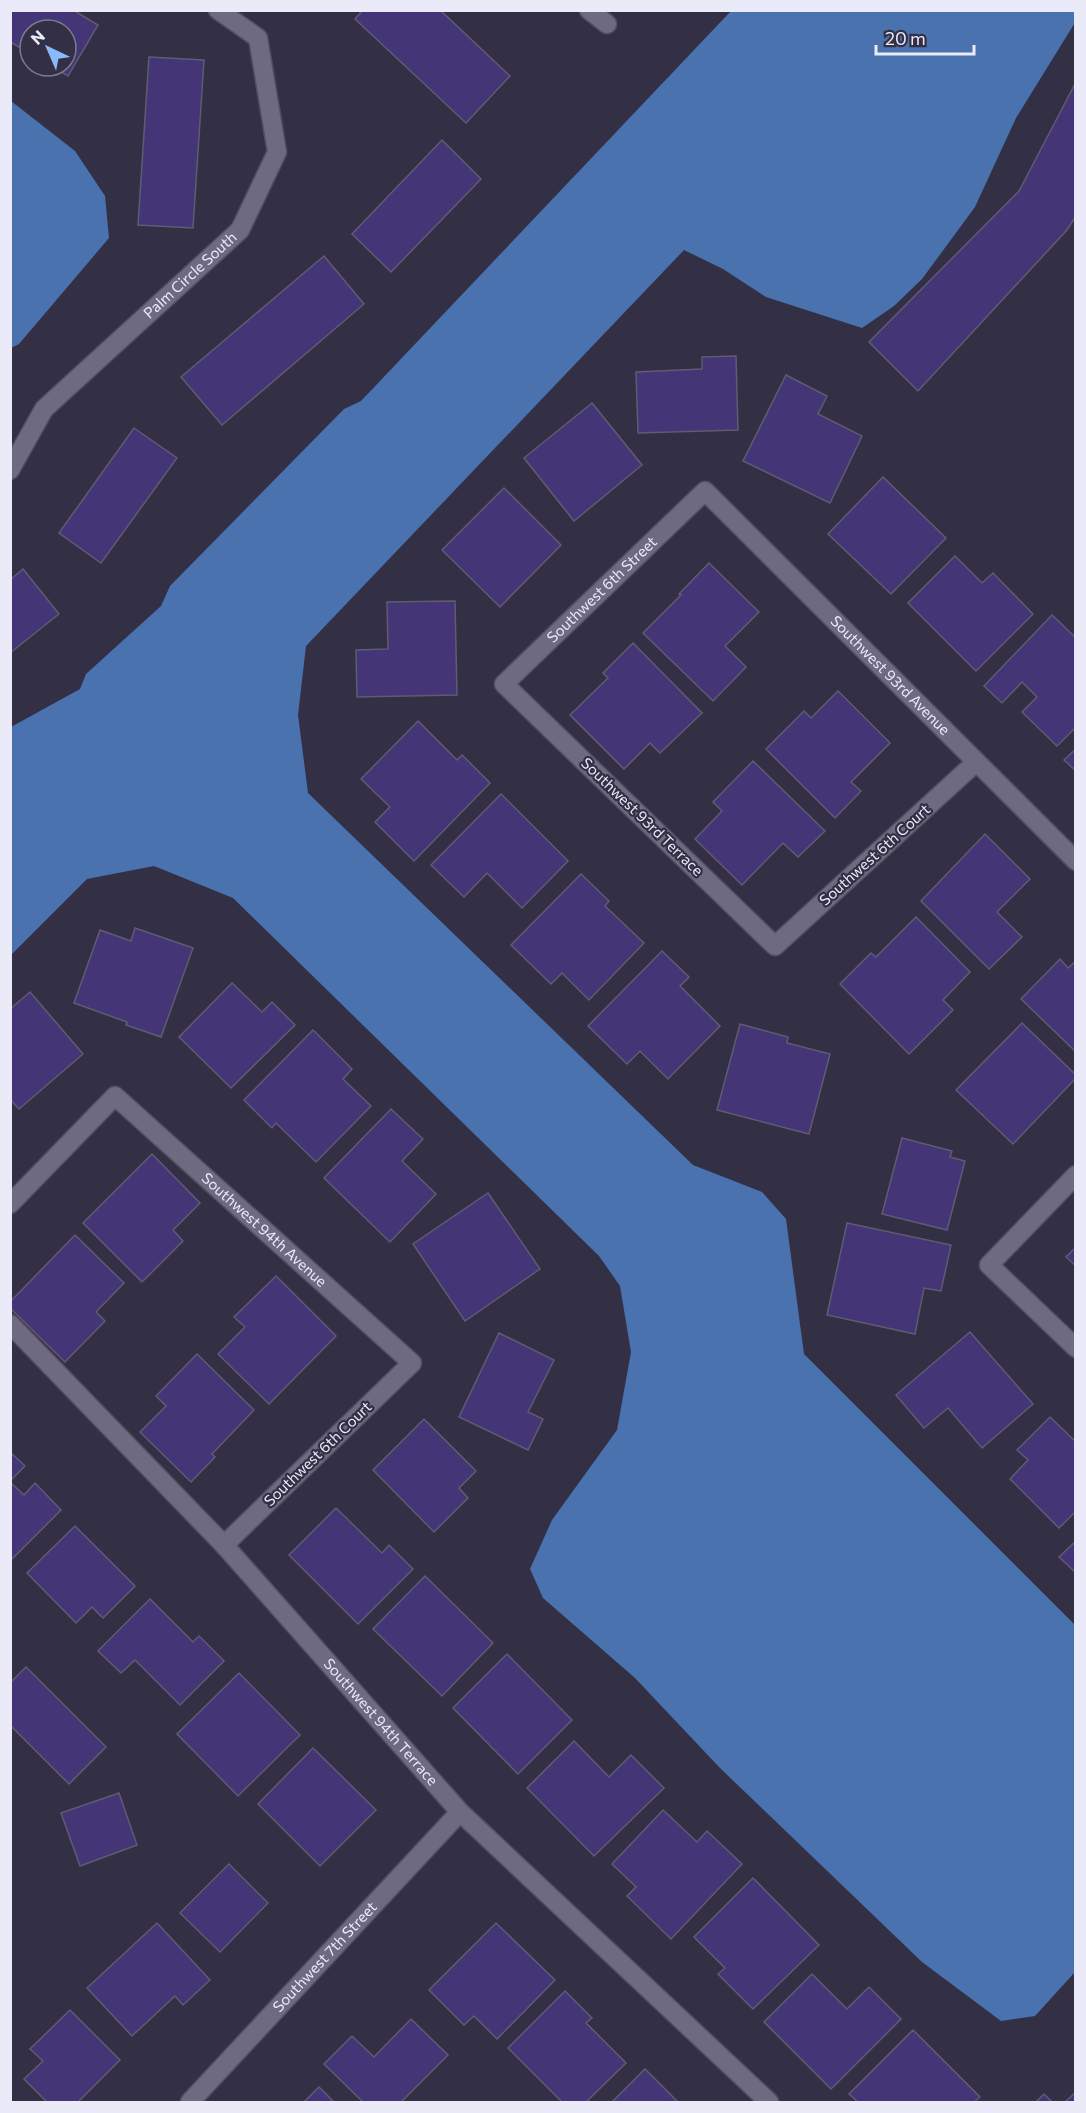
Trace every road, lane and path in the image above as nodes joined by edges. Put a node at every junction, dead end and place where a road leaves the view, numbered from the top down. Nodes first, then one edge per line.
1 (218, 10) edge
2 (589, 10) edge
3 (607, 24) dead end
4 (10, 470) edge
5 (705, 491) joint
6 (508, 689) joint
7 (975, 763) junction
8 (1076, 861) edge
9 (775, 946) joint
10 (1076, 1175) edge
11 (10, 1204) edge
12 (10, 1324) edge
13 (1076, 1348) edge
14 (412, 1363) joint
15 (224, 1545) junction
16 (460, 1812) junction
17 (190, 2103) edge
18 (770, 2103) edge

1 - 4 street, Palm Circle South
2 - 3 street
5 - 6 street, Southwest 6th Street
5 - 7 street, Southwest 93rd Avenue
6 - 9 street, Southwest 93rd Terrace
7 - 8 street, Southwest 93rd Avenue
7 - 9 street, Southwest 6th Court
10 - 13 street
11 - 14 street, Southwest 94th Avenue
12 - 15 street, Southwest 94th Terrace
14 - 15 street, Southwest 6th Court
15 - 16 street, Southwest 94th Terrace
16 - 17 street, Southwest 7th Street
16 - 18 street, Southwest 94th Terrace

